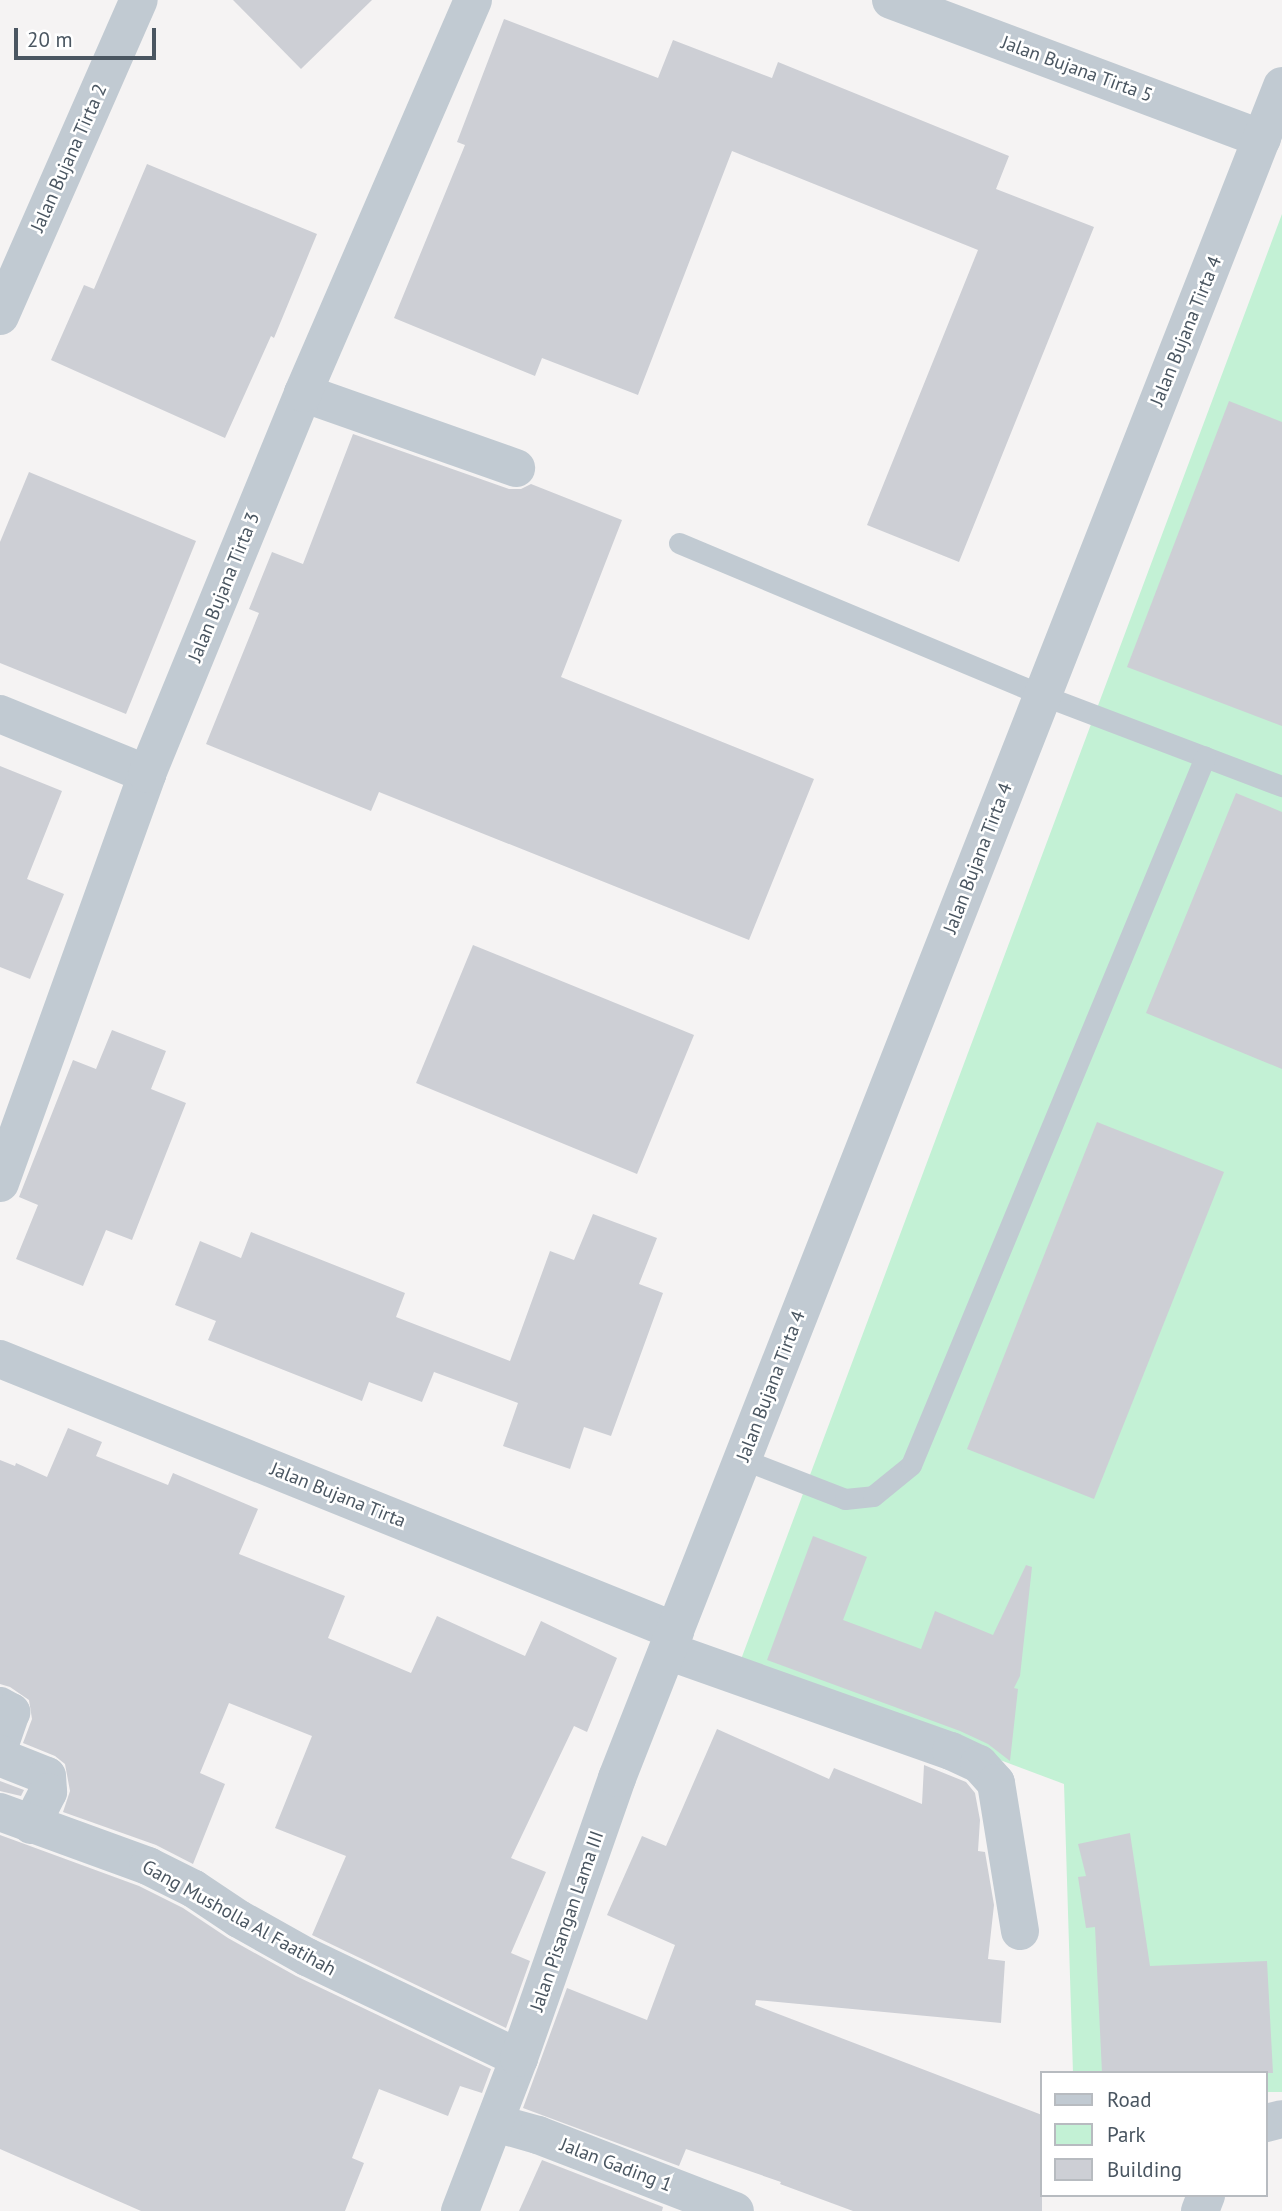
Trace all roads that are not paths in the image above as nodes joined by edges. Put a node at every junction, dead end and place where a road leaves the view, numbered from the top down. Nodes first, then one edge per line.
1 (139, 0) edge
2 (473, 0) edge
3 (891, 0) edge
4 (1275, 113) edge
5 (2, 305) edge
6 (303, 393) junction
7 (516, 468) dead end
8 (679, 543) dead end
9 (1042, 695) junction
10 (0, 714) edge
11 (1205, 757) junction
12 (147, 774) junction
13 (1282, 786) edge
14 (0, 1184) edge
15 (0, 1359) edge
16 (742, 1459) junction
17 (671, 1641) junction
18 (0, 1706) edge
19 (0, 1744) edge
20 (0, 1754) edge
21 (16, 1818) edge
22 (1020, 1931) dead end
23 (519, 2058) junction
24 (495, 2123) junction
25 (460, 2211) edge
26 (735, 2211) edge

1 - 5 street, Jalan Bujana Tirta 2
2 - 6 street, Jalan Bujana Tirta 3
3 - 4 street, Jalan Bujana Tirta 5
4 - 9 street, Jalan Bujana Tirta 4
6 - 7 street
6 - 12 street, Jalan Bujana Tirta 3
8 - 9 lane
9 - 11 lane
9 - 16 street, Jalan Bujana Tirta 4
10 - 12 street
11 - 13 lane
11 - 16 lane
12 - 14 street, Jalan Bujana Tirta 3
15 - 17 street, Jalan Bujana Tirta
16 - 17 street, Jalan Bujana Tirta 4
17 - 22 street, Jalan Bujana Tirta
17 - 23 street, Jalan Pisangan Lama III
18 - 19 street
20 - 21 street, Gang Musholla Al Faatihah
21 - 23 street, Gang Musholla Al Faatihah
23 - 24 street, Jalan Pisangan Lama III
24 - 25 street, Jalan Pisangan Lama III
24 - 26 street, Jalan Gading 1

